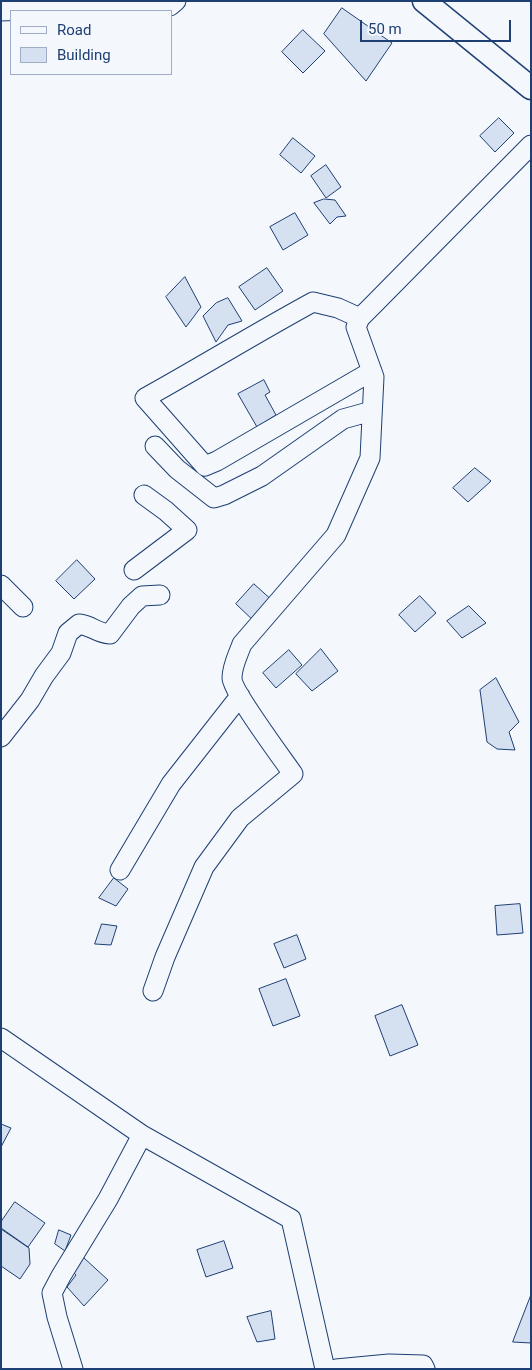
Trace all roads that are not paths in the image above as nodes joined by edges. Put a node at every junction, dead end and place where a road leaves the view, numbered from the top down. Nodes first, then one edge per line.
1 (176, 1) edge
2 (424, 1) edge
3 (25, 10) edge
4 (531, 88) edge
5 (531, 145) edge
6 (360, 318) junction
7 (372, 371) junction
8 (372, 410) junction
9 (155, 446) dead end
10 (144, 495) dead end
11 (134, 570) dead end
12 (1, 585) edge
13 (160, 595) dead end
14 (23, 607) dead end
15 (240, 696) junction
16 (1, 737) edge
17 (120, 870) dead end
18 (153, 991) dead end
19 (1, 1038) edge
20 (142, 1135) junction
21 (73, 1369) edge
22 (325, 1369) edge
23 (336, 1369) edge
24 (425, 1369) edge

1 - 3 street
2 - 4 street
5 - 6 street
6 - 7 street
6 - 7 street
7 - 8 street
8 - 9 street
8 - 15 street
10 - 11 street
12 - 14 street
13 - 16 street
15 - 17 street
15 - 18 street
19 - 20 street
20 - 21 street
20 - 22 street
23 - 24 street

